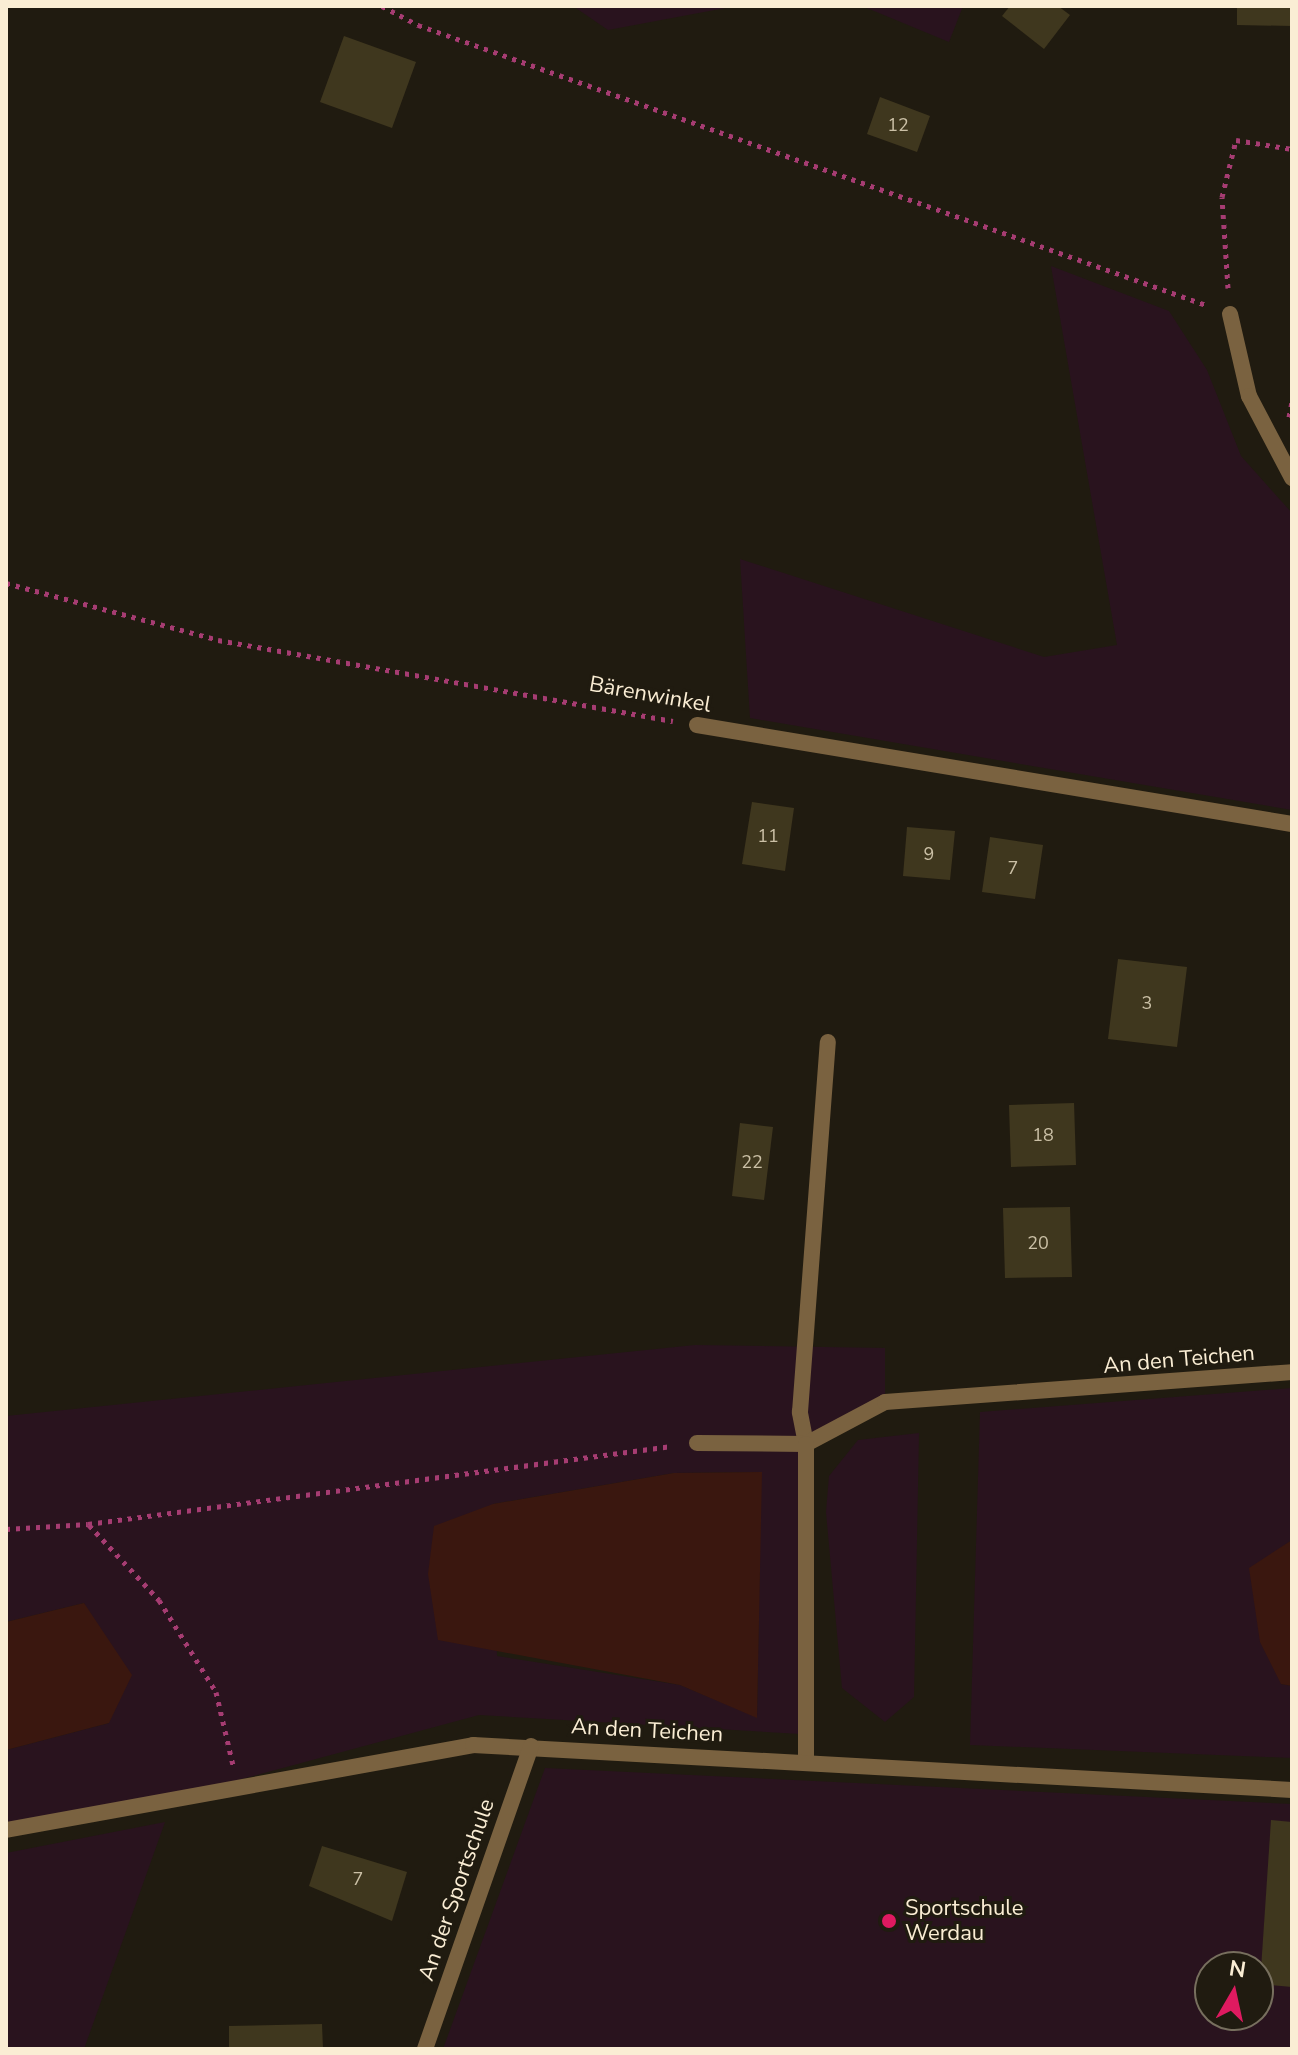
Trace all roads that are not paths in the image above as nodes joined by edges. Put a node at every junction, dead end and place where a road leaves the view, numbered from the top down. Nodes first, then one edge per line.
1 (1230, 314) road end
2 (1292, 478) edge
3 (697, 725) road end
4 (1292, 824) edge
5 (828, 1042) dead end
6 (1292, 1372) edge
7 (697, 1443) road end
8 (806, 1444) junction
9 (531, 1746) junction
10 (806, 1762) junction
11 (1292, 1790) edge
12 (6, 1830) edge
13 (425, 2049) edge

1 - 2 street
3 - 4 street, Bärenwinkel
5 - 8 street
6 - 8 street, An den Teichen
7 - 8 street, An den Teichen
8 - 10 street
9 - 10 street, An den Teichen
9 - 12 street, An den Teichen
9 - 13 street, An der Sportschule
10 - 11 street, An den Teichen

